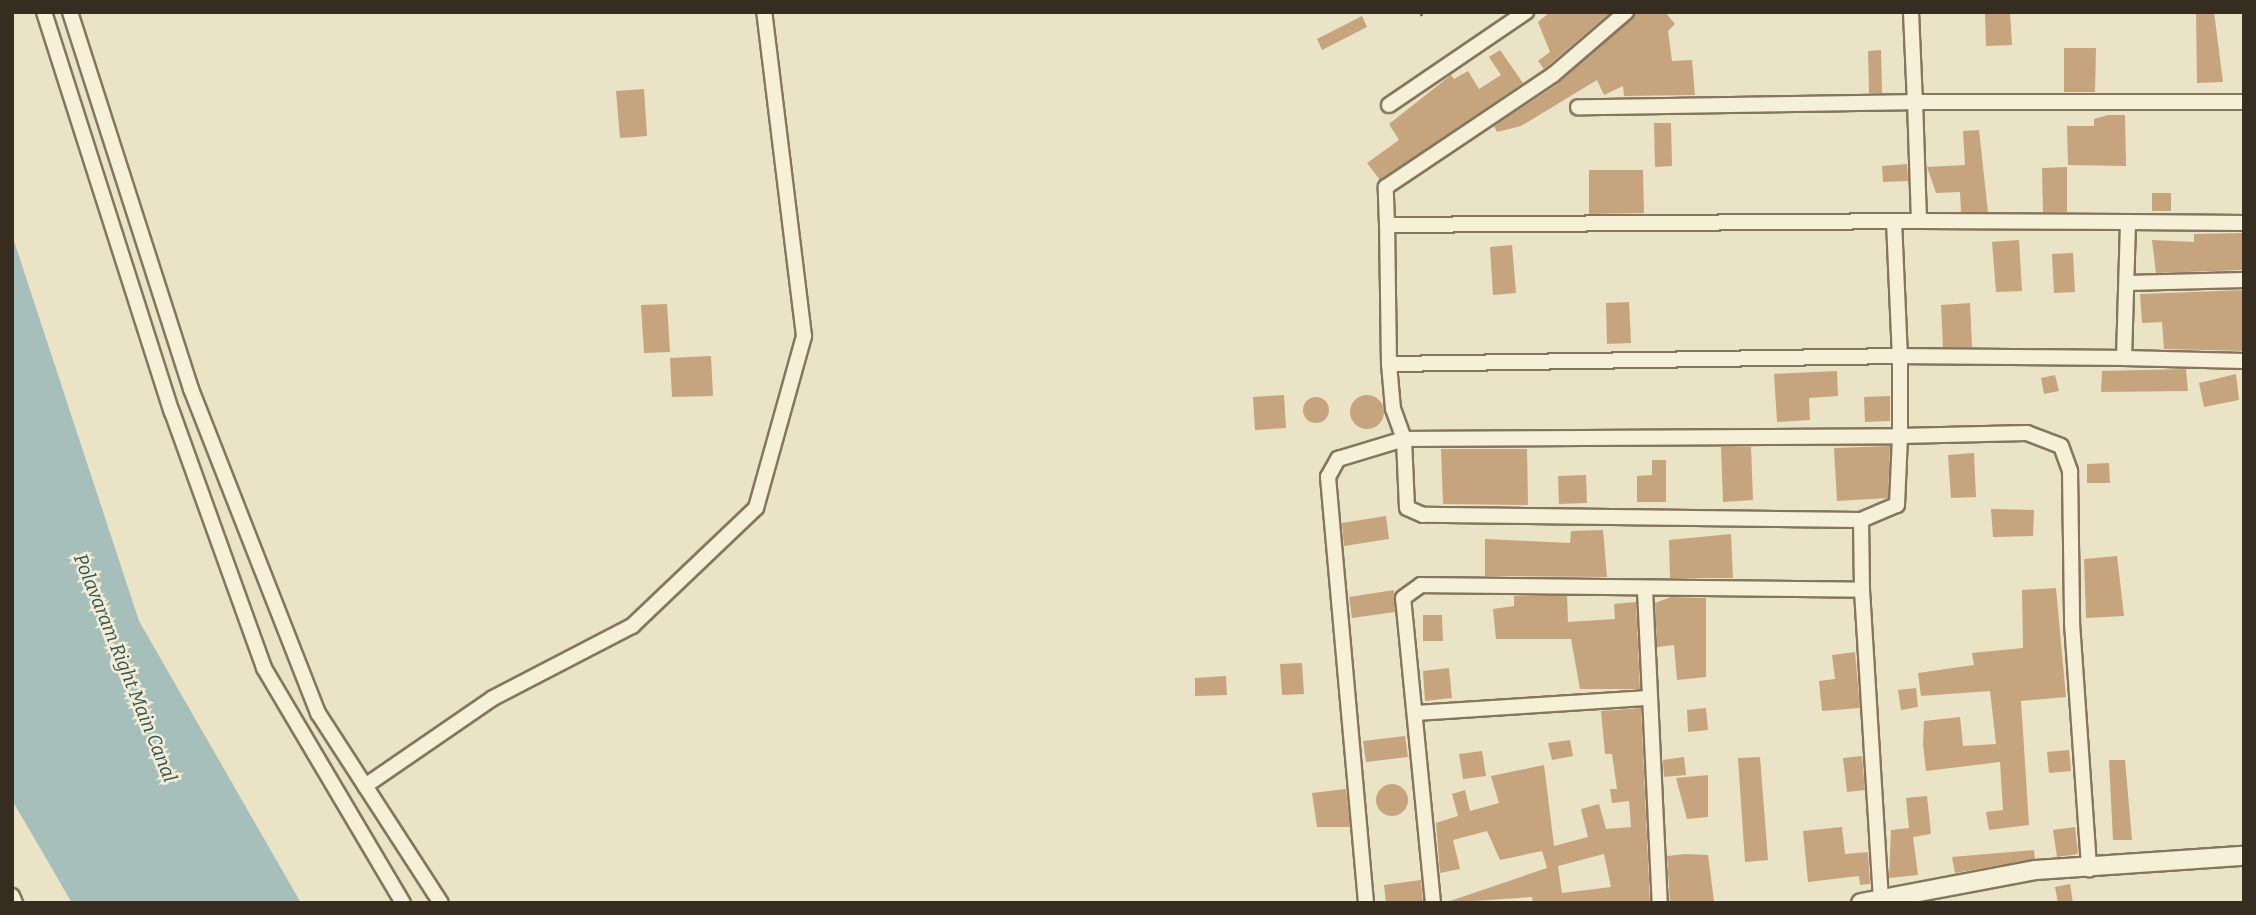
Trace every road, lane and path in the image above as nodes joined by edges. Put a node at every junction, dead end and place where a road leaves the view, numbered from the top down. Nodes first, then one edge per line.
1 (44, 12) edge
2 (70, 12) edge
3 (764, 12) edge
4 (1527, 12) edge
5 (1626, 12) edge
6 (1911, 12) edge
7 (1915, 102) junction
8 (2244, 102) edge
9 (1389, 105) dead end
10 (1578, 107) dead end
11 (1894, 221) junction
12 (1919, 221) junction
13 (2128, 222) junction
14 (2244, 223) edge
15 (1387, 225) junction
16 (2244, 280) edge
17 (2127, 283) junction
18 (1900, 356) junction
19 (2124, 358) junction
20 (2244, 361) edge
21 (1389, 364) junction
22 (1900, 436) junction
23 (1404, 439) junction
24 (1861, 520) junction
25 (1645, 590) junction
26 (1861, 590) junction
27 (1650, 698) junction
28 (1415, 713) junction
29 (365, 786) junction
30 (2244, 856) edge
31 (2089, 869) junction
32 (12, 896) edge
33 (1881, 900) junction
34 (15, 903) edge
35 (403, 903) edge
36 (441, 903) edge
37 (1366, 903) edge
38 (1433, 903) edge
39 (1660, 903) edge
40 (1861, 903) edge

1 - 35 street
2 - 29 street
3 - 29 street
4 - 9 street
5 - 15 street
6 - 7 street
7 - 8 street
7 - 10 street
7 - 12 street
11 - 12 street
11 - 15 street
11 - 18 street
12 - 13 street
13 - 14 street
13 - 17 street
15 - 21 street
16 - 17 street
17 - 19 street
18 - 19 street
18 - 21 street
18 - 22 street
19 - 20 street
21 - 23 street
22 - 23 street
22 - 24 street
22 - 31 street
23 - 24 street
23 - 37 street
24 - 26 street
25 - 26 street
25 - 27 street
25 - 28 street
26 - 33 street
27 - 28 street
27 - 39 street
28 - 38 street
29 - 36 street
30 - 31 street
31 - 33 street
32 - 34 street
33 - 40 street

